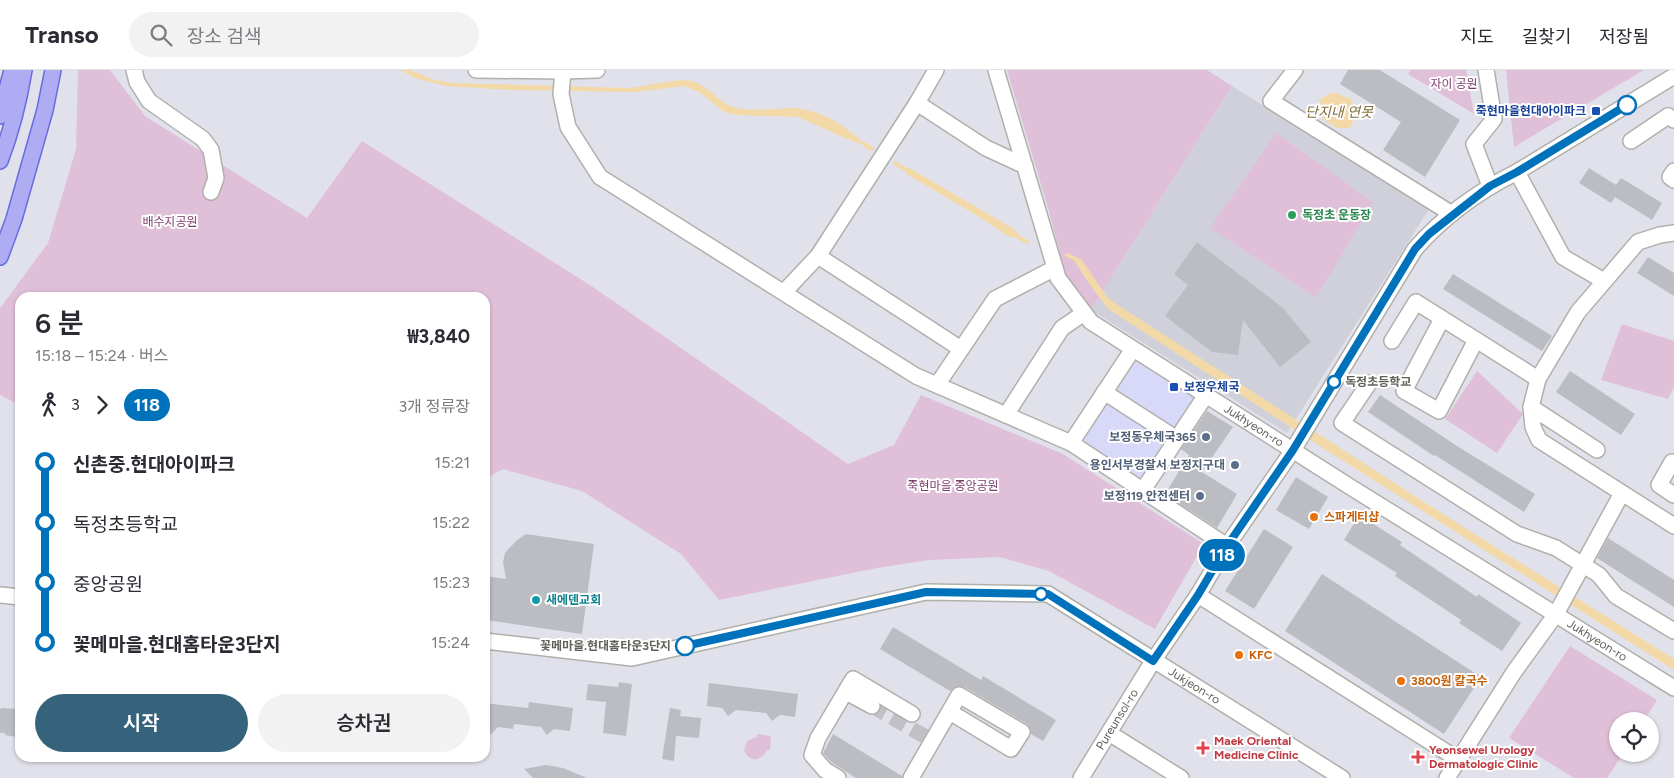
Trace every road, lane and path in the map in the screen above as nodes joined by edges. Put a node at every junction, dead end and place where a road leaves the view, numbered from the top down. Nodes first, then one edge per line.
1 (12, 70) edge
2 (24, 70) edge
3 (53, 70) edge
4 (134, 70) edge
5 (476, 70) edge
6 (597, 70) edge
7 (936, 70) edge
8 (996, 70) edge
9 (1296, 70) edge
10 (1486, 70) edge
11 (1674, 76) edge
12 (562, 83) junction
13 (917, 103) junction
14 (0, 116) edge
15 (1674, 120) edge
16 (1631, 141) dead end
17 (0, 161) edge
18 (1024, 166) junction
19 (1674, 171) edge
20 (1517, 172) junction
21 (1674, 180) edge
22 (1490, 186) junction
23 (210, 192) dead end
24 (1452, 214) junction
25 (1674, 233) edge
26 (818, 256) junction
27 (0, 257) edge
28 (1055, 268) junction
29 (1604, 281) junction
30 (784, 292) junction
31 (1084, 313) junction
32 (1442, 319) junction
33 (1476, 340) junction
34 (1392, 341) dead end
35 (961, 349) junction
36 (1133, 349) junction
37 (1538, 379) junction
38 (1369, 383) dead end
39 (937, 384) junction
40 (1104, 392) junction
41 (1206, 395) junction
42 (1531, 407) junction
43 (1006, 415) junction
44 (1177, 438) junction
45 (1071, 443) junction
46 (1296, 444) junction
47 (1597, 450) dead end
48 (1674, 464) edge
49 (1142, 490) junction
50 (1622, 493) junction
51 (1674, 495) edge
52 (1674, 526) edge
53 (1227, 546) junction
54 (1583, 565) junction
55 (0, 595) edge
56 (1198, 595) junction
57 (15, 596) edge
58 (1558, 608) junction
59 (1674, 632) edge
60 (490, 642) edge
61 (1153, 661) junction
62 (1674, 688) edge
63 (846, 692) junction
64 (872, 706) tunnel mouth
65 (950, 712) dead end
66 (912, 714) dead end
67 (1109, 733) junction
68 (1459, 760) junction
69 (838, 778) edge
70 (911, 778) edge
71 (1081, 778) edge
72 (1181, 778) edge
73 (1342, 778) edge
74 (1447, 778) edge

1 - 14 main road
2 - 17 main road
3 - 27 main road
4 - 23 street
5 - 12 street
6 - 12 street
7 - 13 street
8 - 18 street, Jukhyeon-ro
9 - 24 street
10 - 22 street
11 - 20 street, Pureunsol-ro
12 - 30 street
13 - 18 street
13 - 26 street
15 - 16 street
18 - 28 street, Jukhyeon-ro
19 - 21 street
20 - 22 street, Pureunsol-ro
20 - 29 street
22 - 24 street, Pureunsol-ro
24 - 46 street, Pureunsol-ro
25 - 29 street
26 - 30 street
26 - 35 street
28 - 31 street, Jukhyeon-ro
28 - 35 street
29 - 37 street
30 - 39 street
31 - 36 street, Jukhyeon-ro
31 - 43 street
32 - 33 street
32 - 33 street
32 - 34 street
33 - 37 street
35 - 39 street
36 - 40 street
36 - 41 street, Jukhyeon-ro
37 - 42 street
38 - 54 street
39 - 43 street
40 - 44 street
40 - 45 street
41 - 44 street
41 - 46 street, Jukhyeon-ro
42 - 47 street
42 - 50 street
43 - 45 street
44 - 49 street
45 - 49 street
46 - 53 street, Pureunsol-ro
46 - 58 street, Jukhyeon-ro
48 - 51 street
49 - 53 street
50 - 52 street
50 - 54 street
53 - 56 street, Pureunsol-ro
54 - 58 street
54 - 59 street
55 - 57 street
56 - 61 street, Pureunsol-ro
56 - 68 street
58 - 62 street, Jukhyeon-ro
58 - 68 street
60 - 61 street, Jukjeon-ro
61 - 67 street, Pureunsol-ro
61 - 73 street, Jukjeon-ro
63 - 64 street
63 - 66 street
63 - 69 street
65 - 70 street
67 - 71 street, Pureunsol-ro
67 - 72 street
68 - 74 street

